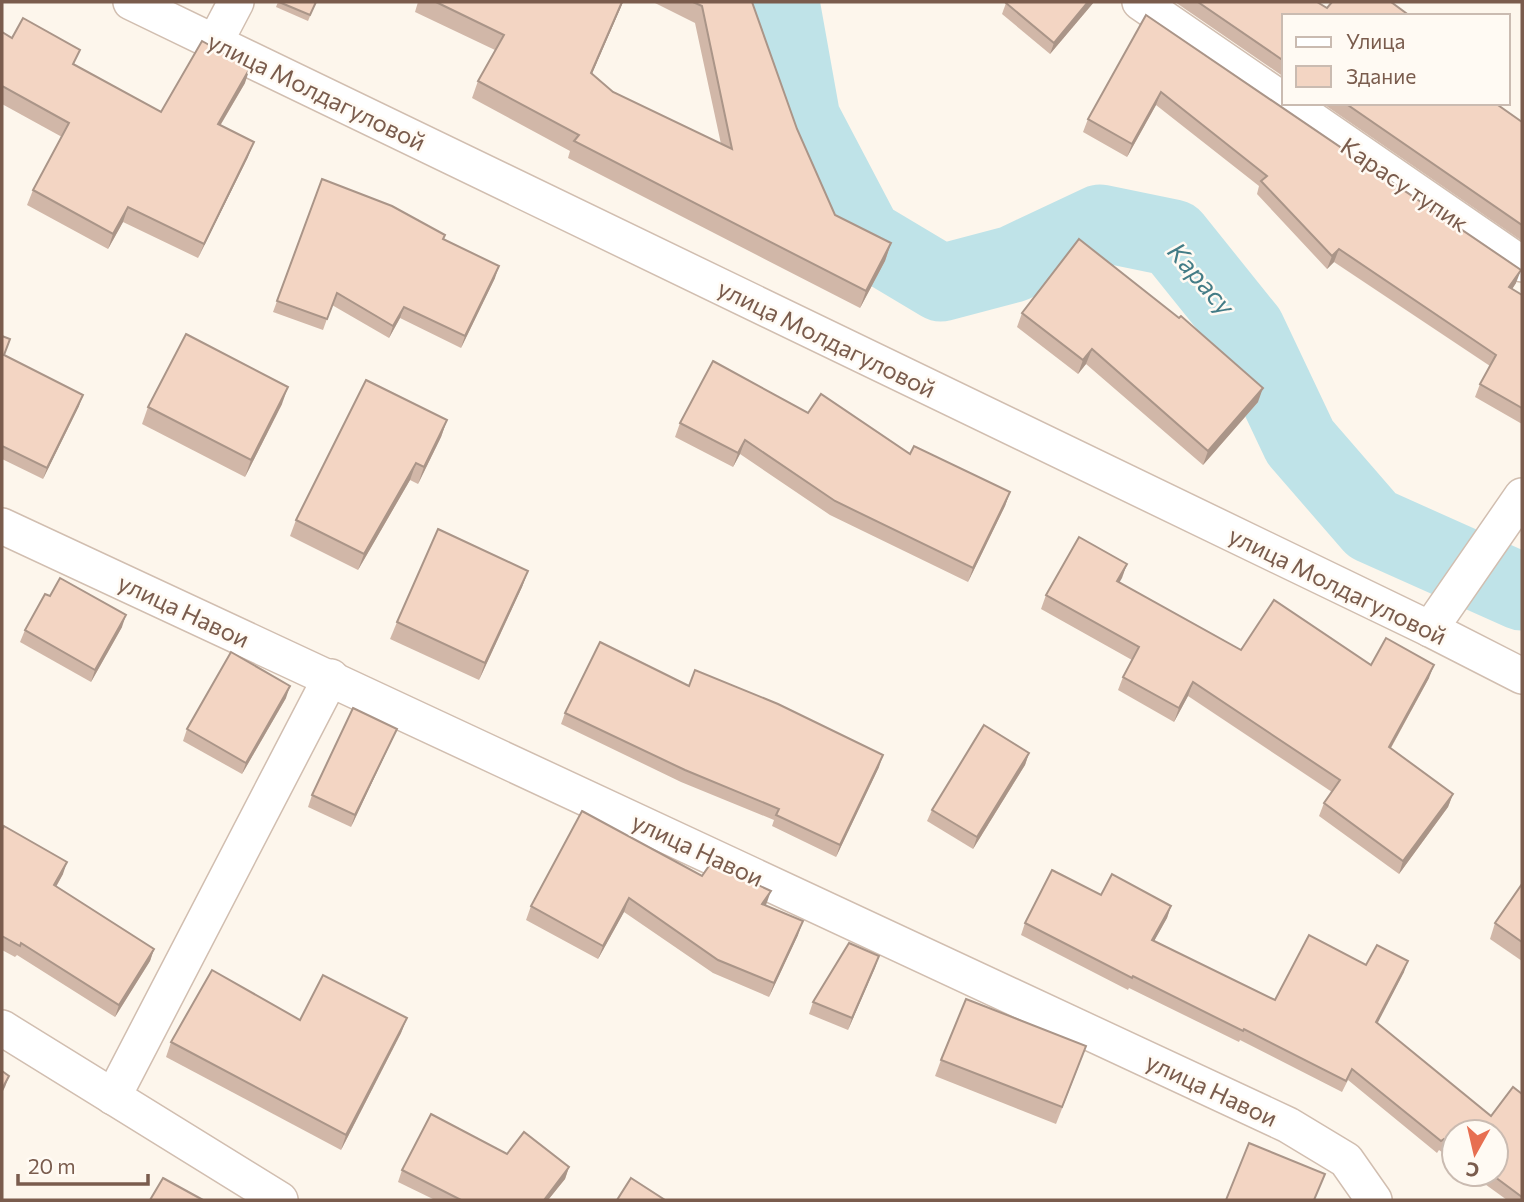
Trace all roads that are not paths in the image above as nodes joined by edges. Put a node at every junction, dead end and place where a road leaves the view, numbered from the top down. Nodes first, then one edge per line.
1 (131, 2) edge
2 (236, 2) edge
3 (1139, 2) edge
4 (215, 42) junction
5 (1282, 99) edge
6 (1290, 105) edge
7 (1522, 264) edge
8 (1522, 496) edge
9 (2, 526) edge
10 (1430, 629) junction
11 (1522, 676) edge
12 (331, 677) junction
13 (2, 1028) edge
14 (113, 1097) junction
15 (280, 1200) edge
16 (1374, 1200) edge

1 - 4 street, улица Молдагуловой
2 - 4 street
3 - 5 street, Карасу тупик
4 - 10 street, улица Молдагуловой
6 - 7 street, Карасу тупик
8 - 10 street
9 - 12 street, улица Навои
10 - 11 street, улица Молдагуловой
12 - 14 street
12 - 16 street, улица Навои
13 - 14 street
14 - 15 street

